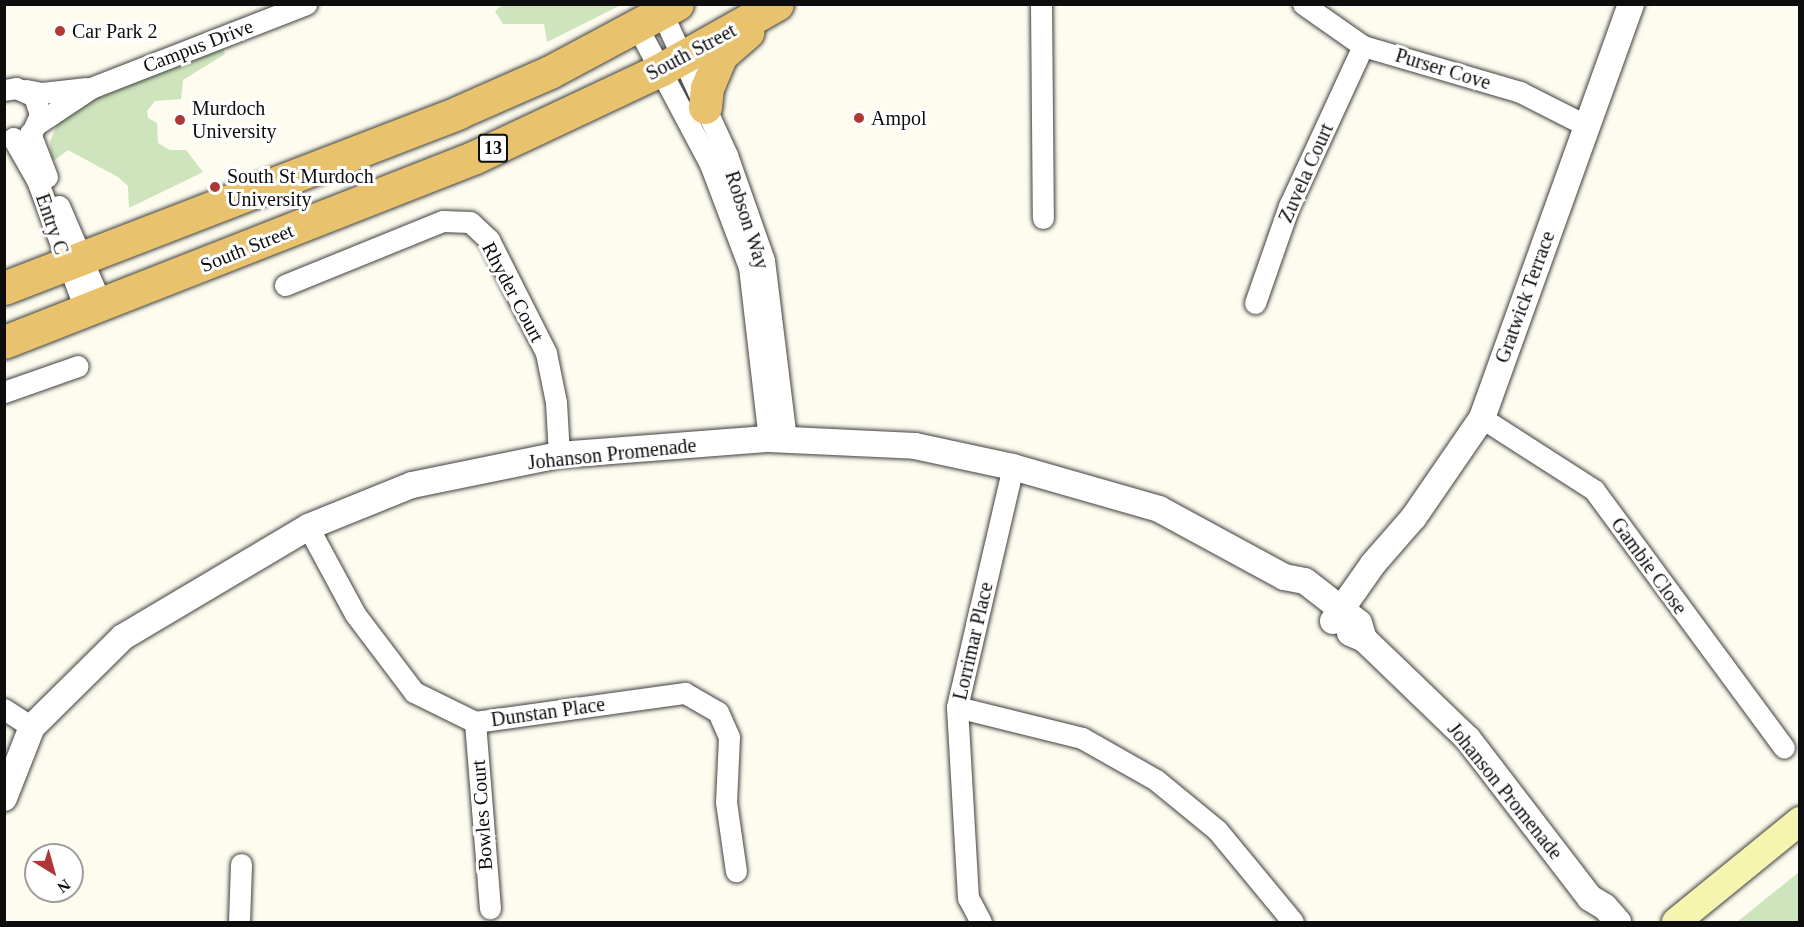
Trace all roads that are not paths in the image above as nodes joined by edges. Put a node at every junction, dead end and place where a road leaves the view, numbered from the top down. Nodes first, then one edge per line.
1 (306, 4) edge
2 (777, 4) edge
3 (1041, 4) edge
4 (1303, 4) edge
5 (1631, 4) edge
6 (659, 15) edge
7 (1364, 46) junction
8 (671, 64) junction
9 (91, 88) junction
10 (4, 90) edge
11 (26, 90) junction
12 (705, 107) junction
13 (1587, 126) junction
14 (21, 132) edge
15 (1043, 218) dead end
16 (74, 262) junction
17 (285, 285) dead end
18 (4, 288) edge
19 (1255, 303) dead end
20 (94, 309) junction
21 (4, 342) edge
22 (78, 366) dead end
23 (4, 392) edge
24 (1482, 418) junction
25 (778, 439) junction
26 (559, 455) junction
27 (1013, 467) junction
28 (308, 528) junction
29 (1332, 611) junction
30 (957, 707) junction
31 (4, 709) edge
32 (475, 722) junction
33 (32, 727) junction
34 (1784, 748) dead end
35 (4, 798) edge
36 (1800, 821) edge
37 (1800, 840) edge
38 (241, 864) dead end
39 (736, 871) dead end
40 (490, 908) dead end
41 (1593, 910) edge
42 (239, 922) edge
43 (981, 922) edge
44 (1293, 922) edge
45 (1618, 922) edge
46 (1676, 922) edge
47 (1700, 922) edge

1 - 9 street, Campus Drive
2 - 8 highway, South Street / 13
2 - 12 highway
3 - 15 street
4 - 7 street, Purser Cove
5 - 13 street, Gratwick Terrace
6 - 8 street, Robson Way
6 - 16 highway, 13
7 - 13 street, Purser Cove
7 - 19 street, Zuvela Court
8 - 12 street, Robson Way
8 - 20 highway, South Street / 13
8 - 25 street, Robson Way
9 - 11 street, Campus Drive
9 - 14 street, Campus Drive
10 - 11 street, Campus Drive
11 - 14 street
12 - 25 street, Robson Way
13 - 24 street, Gratwick Terrace
14 - 16 street, Entry C
16 - 18 highway, 13
16 - 20 street, Entry C
17 - 26 street, Rhyder Court
20 - 21 highway, South Street / 13
22 - 23 street
24 - 29 street, Gratwick Terrace
24 - 34 street, Gambie Close
25 - 26 street, Johanson Promenade
25 - 27 street, Johanson Promenade
26 - 28 street, Johanson Promenade
27 - 29 street, Johanson Promenade
27 - 30 street, Lorrimar Place
28 - 32 street, Dunstan Place
28 - 33 street, Johanson Promenade
29 - 41 street, Johanson Promenade
30 - 43 street, Lorrimar Place
30 - 44 street
31 - 33 street
32 - 39 street, Dunstan Place
32 - 40 street, Bowles Court
33 - 35 street, Johanson Promenade
36 - 46 main road
37 - 47 main road
38 - 42 street
41 - 45 street, Johanson Promenade

